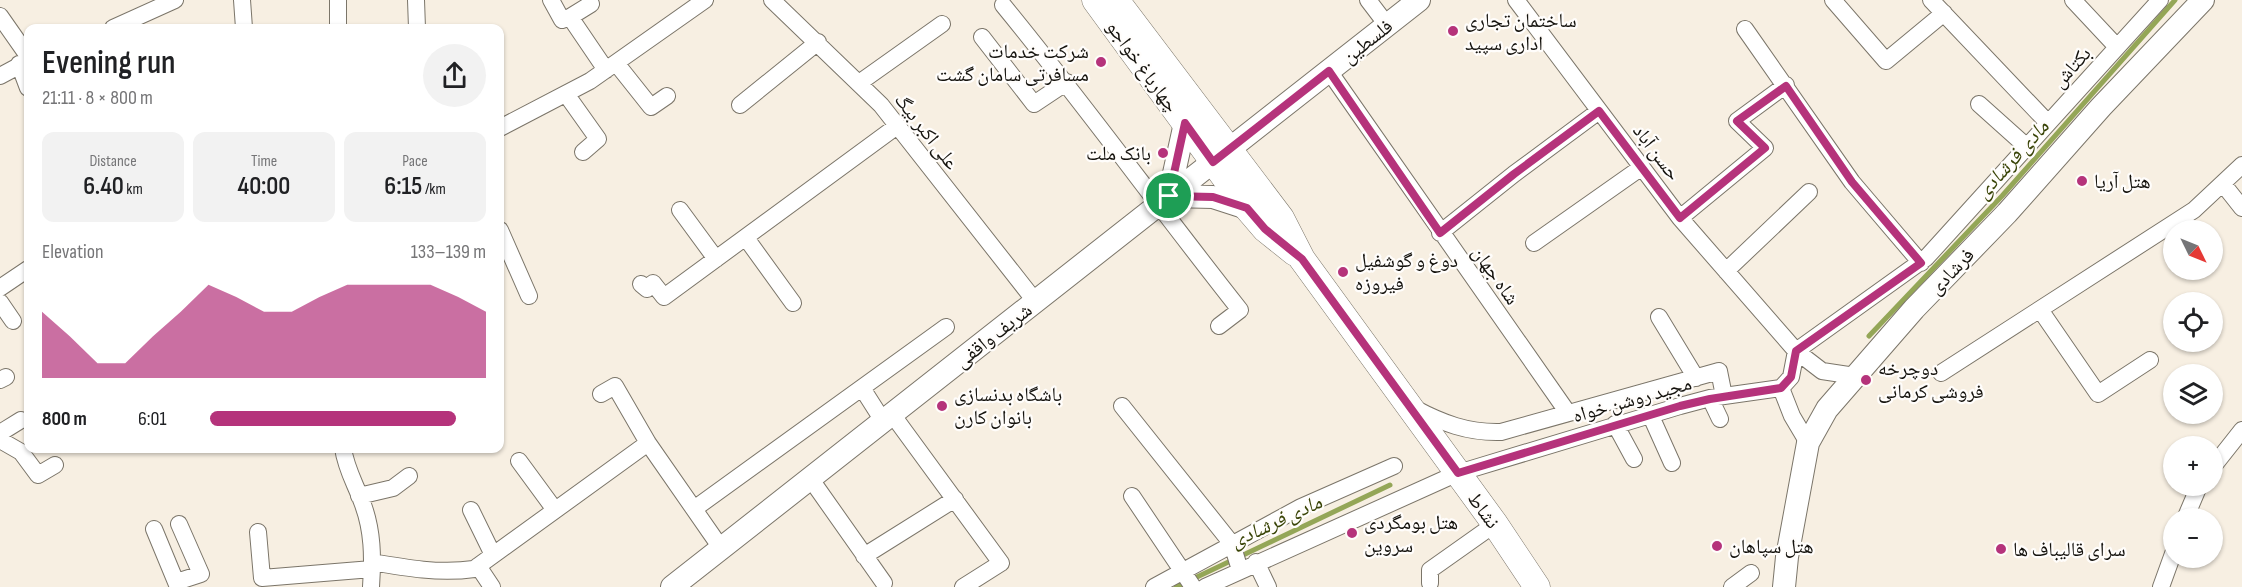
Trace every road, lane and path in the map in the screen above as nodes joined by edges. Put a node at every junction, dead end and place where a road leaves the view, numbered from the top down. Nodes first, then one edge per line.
1 (175, 0) edge
2 (242, 0) edge
3 (338, 0) edge
4 (416, 0) edge
5 (550, 0) edge
6 (705, 0) edge
7 (772, 0) edge
8 (1095, 0) edge
9 (1116, 0) edge
10 (1368, 0) edge
11 (1419, 0) edge
12 (1516, 0) edge
13 (1833, 0) edge
14 (1931, 0) edge
15 (2073, 0) edge
16 (2160, 0) edge
17 (2204, 0) edge
18 (591, 4) dead end
19 (1003, 5) dead end
20 (685, 6) edge
21 (1944, 13) junction
22 (0, 16) edge
23 (570, 17) junction
24 (122, 24) edge
25 (244, 24) edge
26 (338, 24) edge
27 (417, 24) edge
28 (942, 24) dead end
29 (1387, 25) junction
30 (1745, 29) dead end
31 (982, 37) dead end
32 (818, 42) junction
33 (2117, 47) junction
34 (24, 58) edge
35 (24, 61) edge
36 (611, 67) junction
37 (1329, 71) junction
38 (0, 76) edge
39 (1067, 82) junction
40 (859, 83) junction
41 (1786, 86) junction
42 (566, 94) junction
43 (667, 96) dead end
44 (1979, 104) dead end
45 (740, 105) dead end
46 (1599, 111) junction
47 (1185, 123) junction
48 (2048, 123) junction
49 (504, 126) edge
50 (897, 126) junction
51 (2027, 147) junction
52 (583, 152) dead end
53 (1221, 155) junction
54 (2242, 165) edge
55 (1642, 167) junction
56 (2223, 184) junction
57 (1809, 192) dead end
58 (1163, 201) junction
59 (1247, 208) junction
60 (2242, 208) edge
61 (680, 210) dead end
62 (1680, 218) junction
63 (1440, 233) junction
64 (746, 238) junction
65 (1534, 243) dead end
66 (504, 247) edge
67 (716, 259) junction
68 (1302, 259) junction
69 (1921, 263) junction
70 (1726, 270) junction
71 (24, 272) edge
72 (641, 284) dead end
73 (0, 288) edge
74 (529, 296) dead end
75 (0, 302) edge
76 (1035, 302) junction
77 (793, 303) dead end
78 (2041, 311) junction
79 (1659, 317) dead end
80 (13, 321) dead end
81 (1219, 326) dead end
82 (946, 327) dead end
83 (1796, 351) junction
84 (2150, 360) dead end
85 (1941, 373) dead end
86 (1855, 376) junction
87 (1696, 378) junction
88 (862, 388) junction
89 (1781, 388) junction
90 (601, 394) dead end
91 (1717, 397) junction
92 (1122, 406) dead end
93 (1410, 406) junction
94 (1568, 413) junction
95 (1650, 414) junction
96 (888, 417) junction
97 (1720, 419) dead end
98 (21, 420) dead end
99 (1615, 424) junction
100 (2241, 434) edge
101 (1, 440) edge
102 (648, 443) junction
103 (1808, 443) junction
104 (344, 453) edge
105 (2223, 455) edge
106 (1634, 459) dead end
107 (519, 460) dead end
108 (1672, 463) dead end
109 (55, 465) dead end
110 (1394, 466) dead end
111 (1458, 473) junction
112 (409, 476) dead end
113 (810, 478) junction
114 (359, 496) junction
115 (1132, 496) dead end
116 (955, 499) junction
117 (694, 509) junction
118 (471, 510) dead end
119 (555, 510) junction
120 (178, 524) dead end
121 (1495, 524) junction
122 (154, 529) dead end
123 (258, 532) dead end
124 (1232, 544) junction
125 (721, 548) junction
126 (493, 555) junction
127 (864, 556) junction
128 (372, 566) junction
129 (477, 566) junction
130 (1248, 566) junction
131 (2168, 568) edge
132 (1184, 571) junction
133 (1751, 573) dead end
134 (884, 583) dead end
135 (1430, 583) dead end
136 (177, 585) edge
137 (371, 587) edge
138 (492, 587) edge
139 (672, 587) edge
140 (963, 587) edge
141 (1154, 587) edge
142 (1193, 587) edge
143 (1205, 587) edge
144 (1269, 587) edge
145 (1537, 587) edge
146 (1732, 587) edge
147 (1784, 587) edge
148 (2161, 587) edge

1 - 24 street
2 - 25 street
3 - 26 street
4 - 27 street
5 - 23 street
6 - 20 street
7 - 32 street, علی اکبر بیگ
8 - 47 main road, چهارباغ خواجو
9 - 53 main road, چهارباغ خواجو
10 - 29 street
11 - 29 main road, فلسطین
12 - 46 street, حسن آباد
13 - 21 street
14 - 21 street
15 - 33 street
16 - 33 street, بکتاش
17 - 86 main road, فرشادی
18 - 23 street
19 - 39 street
20 - 36 street
21 - 48 street
22 - 34 street
23 - 36 street
28 - 40 street
29 - 37 main road, فلسطین
30 - 41 street
31 - 39 street
32 - 40 street, علی اکبر بیگ
32 - 45 street
33 - 48 street, بکتاش
35 - 38 street
36 - 42 street
36 - 43 street
37 - 53 main road, فلسطین
37 - 63 street, شاه جهان
39 - 58 street
40 - 50 street, علی اکبر بیگ
41 - 62 street
41 - 69 street
42 - 49 street
42 - 52 street
44 - 51 street
46 - 55 street, حسن آباد
46 - 63 street
47 - 53 main road, چهارباغ خواجو
47 - 58 main road
48 - 51 street, بکتاش
50 - 64 street
50 - 76 street, علی اکبر بیگ
51 - 69 street, بکتاش
53 - 58 main road, شریف واقفی
53 - 59 main road, نشاط
53 - 68 main road, نشاط
54 - 56 street
55 - 62 street, حسن آباد
55 - 65 street
56 - 60 street
56 - 78 street
57 - 70 street
58 - 59 main road
58 - 76 main road, شریف واقفی
58 - 81 street
59 - 68 main road, نشاط
61 - 67 street
62 - 70 street, حسن آباد
63 - 94 street, شاه جهان
64 - 67 street
64 - 77 street
66 - 74 street
67 - 72 street
68 - 93 main road, نشاط
69 - 83 street, بکتاش
70 - 83 street, حسن آباد
71 - 73 street
75 - 80 street
76 - 96 main road, شریف واقفی
78 - 84 street
78 - 85 street
79 - 87 street
82 - 88 street
83 - 86 street, حسن آباد
83 - 89 street
86 - 103 main road, فرشادی
87 - 91 street, مجید روشن خواه
87 - 94 street, مجید روشن خواه
88 - 96 street
88 - 117 street
89 - 91 street, مجید روشن خواه
89 - 103 street
90 - 102 street
91 - 95 street, مجید روشن خواه
91 - 97 street
92 - 124 street
93 - 94 street, مجید روشن خواه
93 - 111 main road, نشاط
95 - 99 street, مجید روشن خواه
95 - 108 street
96 - 113 main road, شریف واقفی
96 - 116 street
98 - 101 street
99 - 106 street
99 - 111 street, مجید روشن خواه
100 - 105 street
101 - 109 street
102 - 117 street
102 - 119 street
103 - 147 main road, فرشادی
104 - 114 street
107 - 119 street
110 - 124 street
111 - 121 main road, نشاط
111 - 130 street, مجید روشن خواه
112 - 114 street
113 - 125 main road, شریف واقفی
113 - 127 street
114 - 128 street
115 - 132 street
116 - 127 street
116 - 140 street
117 - 125 street
118 - 126 street
119 - 126 street
120 - 136 street
121 - 135 street
121 - 145 main road, نشاط
122 - 136 street
123 - 128 street
124 - 130 street
124 - 132 street
125 - 139 main road, شریف واقفی
126 - 129 street
127 - 134 street
128 - 129 street
128 - 137 street
129 - 138 street
130 - 143 street, مجید روشن خواه
130 - 144 street
131 - 148 street
132 - 141 street
132 - 142 street
133 - 146 street

